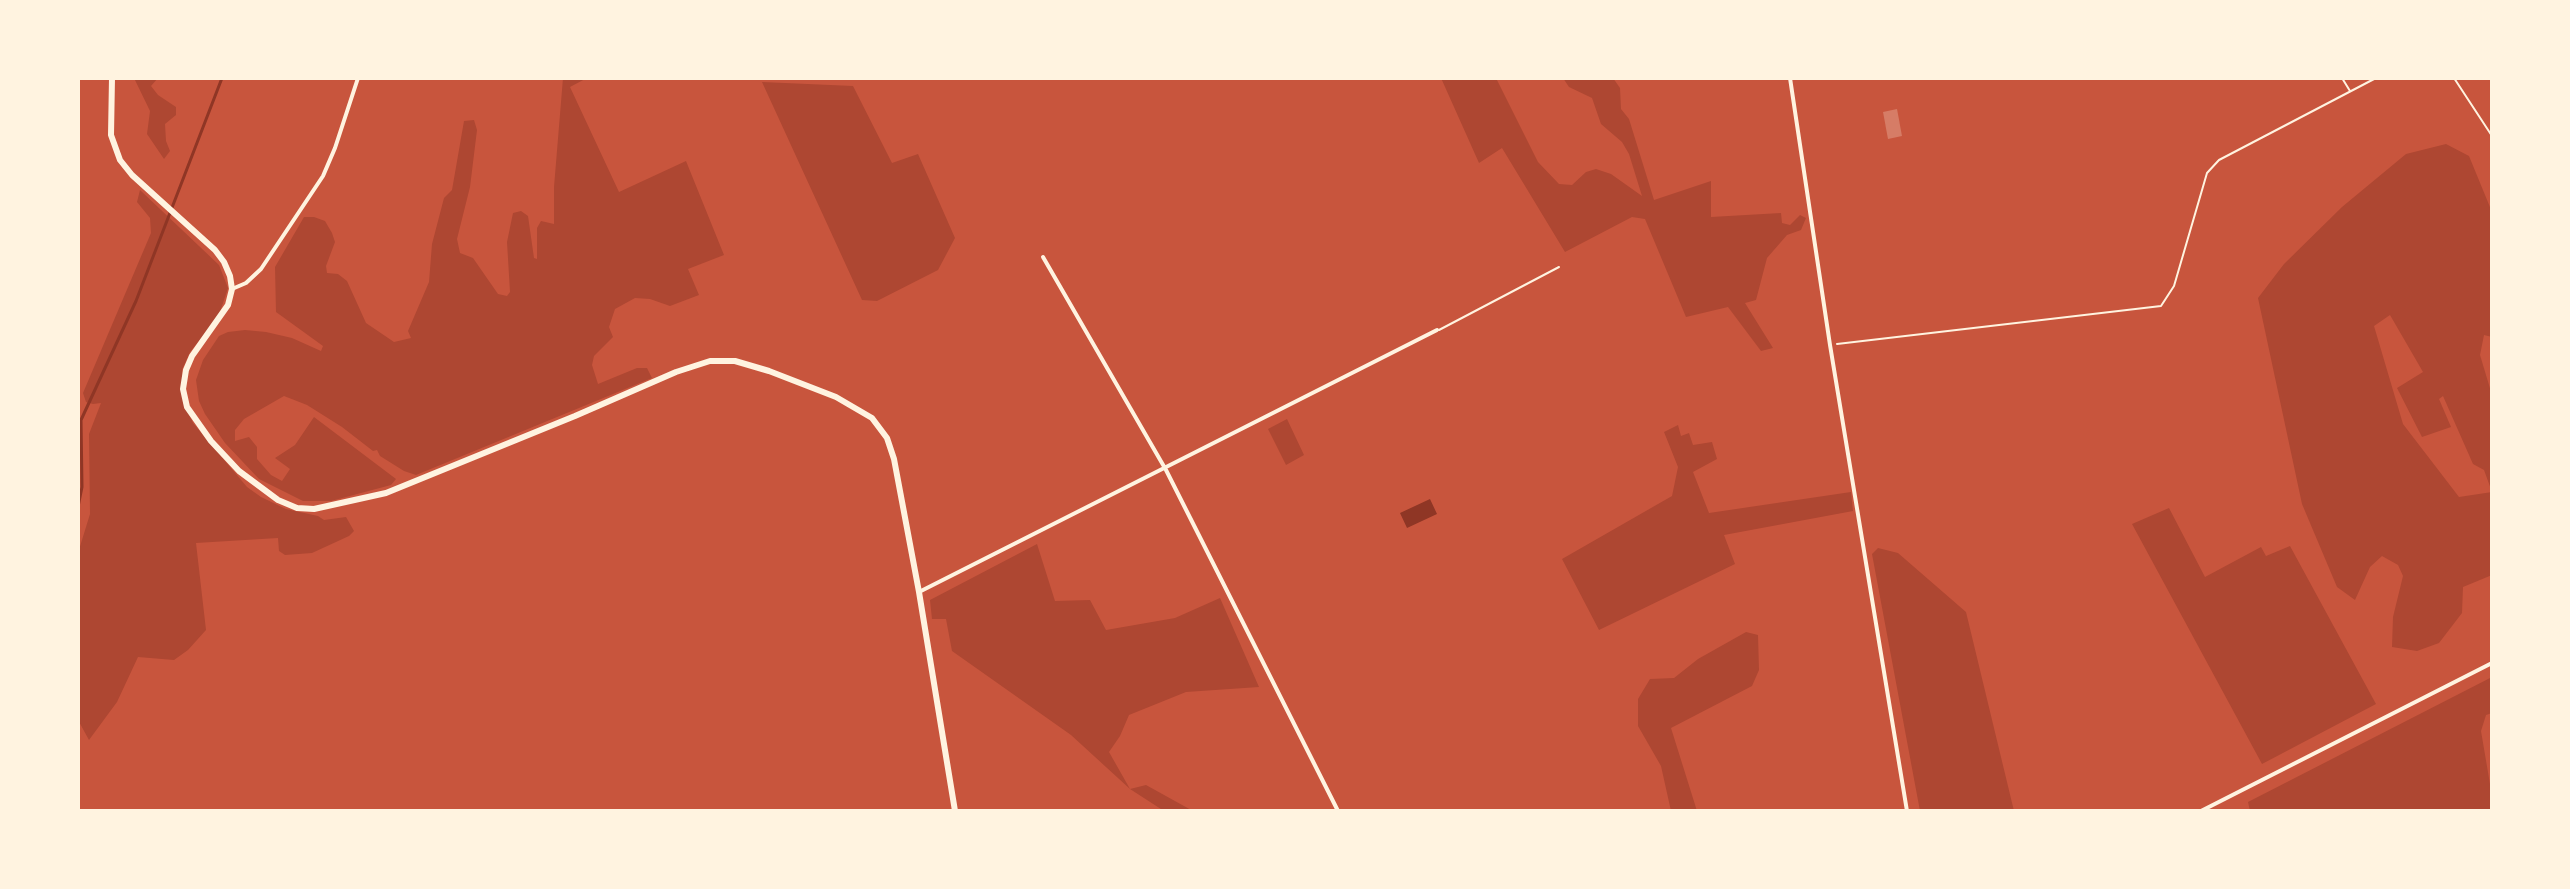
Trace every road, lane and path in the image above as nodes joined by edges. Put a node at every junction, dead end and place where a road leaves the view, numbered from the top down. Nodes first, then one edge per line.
1 (112, 78) edge
2 (358, 78) edge
3 (1790, 78) edge
4 (2342, 78) edge
5 (2376, 78) edge
6 (2454, 78) edge
7 (2350, 92) junction
8 (2492, 136) edge
9 (1043, 257) dead end
10 (1559, 267) dead end
11 (232, 289) junction
12 (1437, 330) joint
13 (1830, 345) junction
14 (1166, 470) junction
15 (919, 592) junction
16 (2492, 663) edge
17 (955, 811) edge
18 (1338, 811) edge
19 (1907, 811) edge
20 (2201, 811) edge

1 - 11 main road
2 - 11 street
3 - 13 street
4 - 7 path
5 - 7 path
6 - 8 path
7 - 13 path
9 - 14 street
10 - 12 lane
11 - 15 main road
12 - 14 street
13 - 19 street
14 - 15 street
14 - 18 street
15 - 17 main road
16 - 20 street

